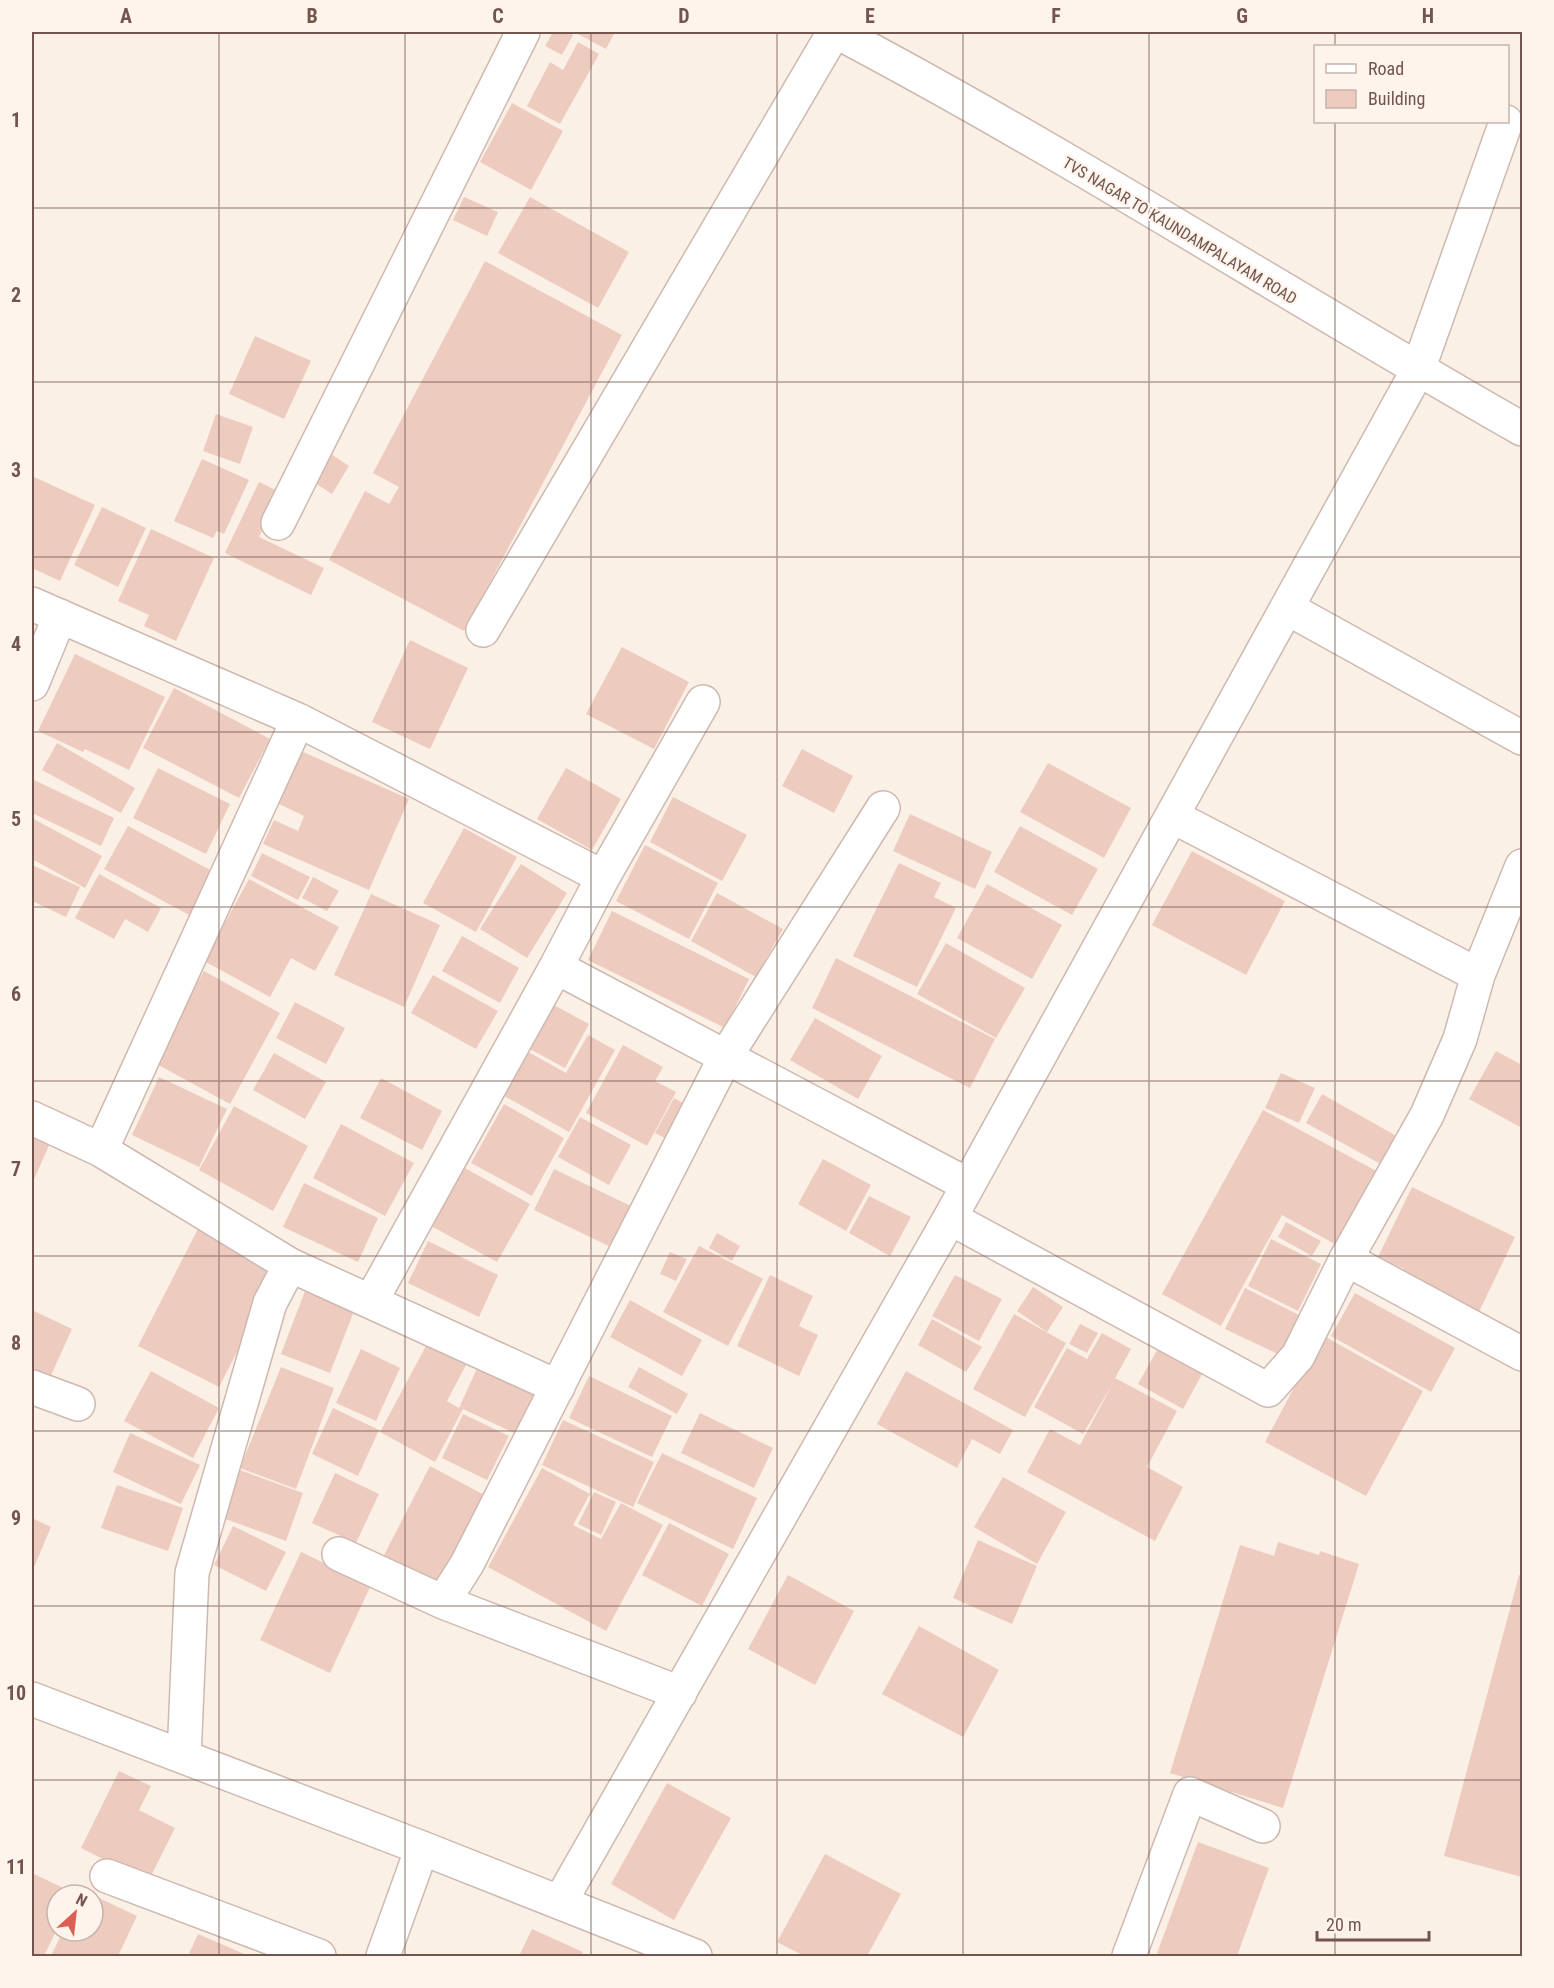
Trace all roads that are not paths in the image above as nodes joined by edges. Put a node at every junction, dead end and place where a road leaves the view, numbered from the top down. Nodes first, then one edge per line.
1 (524, 32) edge
2 (836, 32) edge
3 (1506, 123) edge
4 (1418, 370) junction
5 (1522, 429) edge
6 (278, 523) dead end
7 (1287, 608) junction
8 (46, 610) edge
9 (483, 630) dead end
10 (32, 684) edge
11 (704, 702) dead end
12 (298, 720) junction
13 (1522, 738) edge
14 (883, 808) dead end
15 (1172, 816) junction
16 (1522, 866) edge
17 (603, 878) junction
18 (556, 968) junction
19 (1478, 975) junction
20 (726, 1056) junction
21 (32, 1118) edge
22 (101, 1150) junction
23 (968, 1185) junction
24 (950, 1218) junction
25 (1346, 1259) junction
26 (290, 1265) junction
27 (371, 1301) junction
28 (1522, 1354) edge
29 (32, 1387) edge
30 (558, 1387) junction
31 (78, 1404) dead end
32 (339, 1554) dead end
33 (443, 1602) junction
34 (680, 1692) junction
35 (32, 1699) edge
36 (184, 1757) junction
37 (1263, 1826) dead end
38 (422, 1848) junction
39 (107, 1876) dead end
40 (560, 1902) junction
41 (660, 1950) edge
42 (320, 1956) edge
43 (382, 1956) edge
44 (695, 1956) edge
45 (1129, 1956) edge

1 - 6 street
2 - 4 street, TVS NAGAR TO KAUNDAMPALAYAM ROAD
2 - 9 street
3 - 4 street
4 - 5 street, TVS NAGAR TO KAUNDAMPALAYAM ROAD
4 - 7 street
7 - 13 street
7 - 15 street
8 - 10 street
8 - 12 street
11 - 17 street
12 - 17 street
12 - 22 street
14 - 20 street
15 - 19 street
15 - 23 street
16 - 19 street
17 - 18 street
18 - 20 street
18 - 27 street
19 - 25 street
20 - 23 street
20 - 30 street
21 - 22 street
22 - 26 street
23 - 24 street
24 - 25 street
24 - 34 street
25 - 28 street
26 - 27 street
26 - 36 street
27 - 30 street
29 - 31 street
30 - 33 street
32 - 33 street
33 - 34 street
34 - 40 street
35 - 36 street
36 - 38 street
37 - 45 street
38 - 40 street
38 - 43 street
39 - 42 street
40 - 41 street
41 - 44 street

